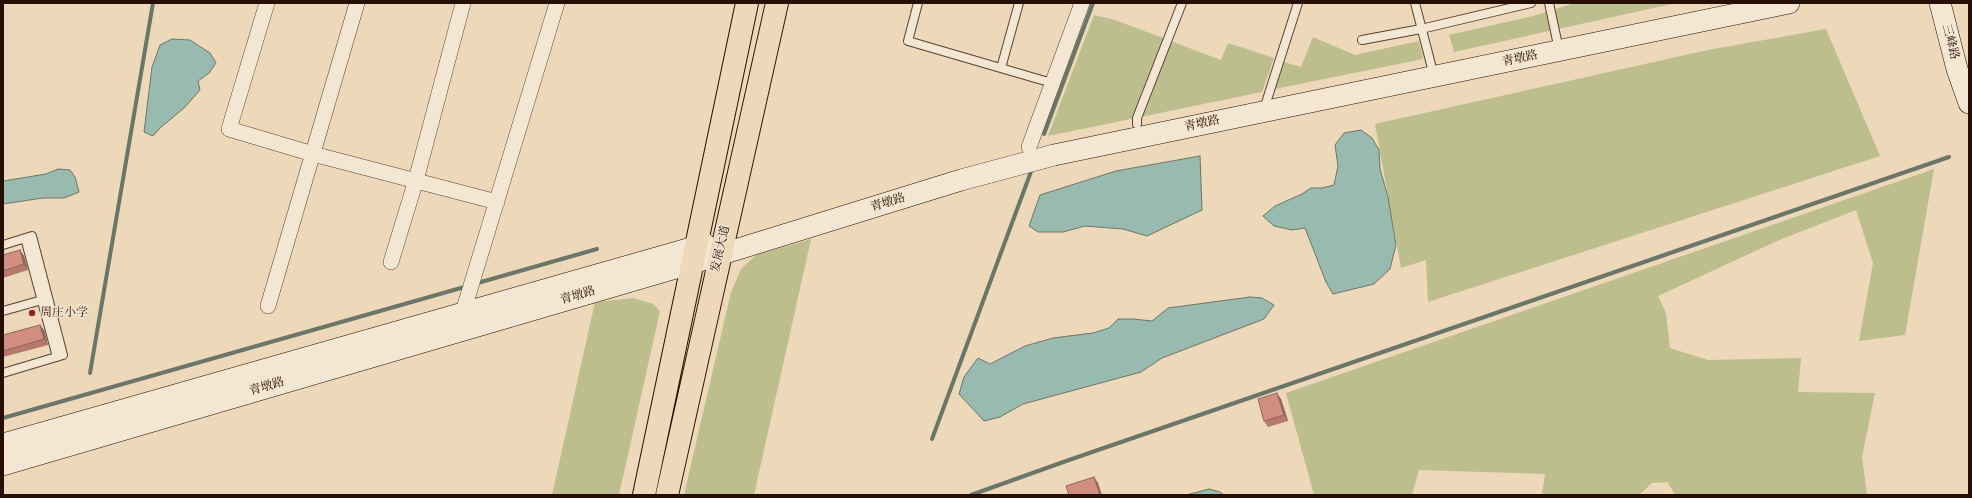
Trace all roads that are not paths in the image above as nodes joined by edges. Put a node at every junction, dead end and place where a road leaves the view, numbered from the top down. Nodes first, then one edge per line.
1 (267, 3) edge
2 (357, 3) edge
3 (463, 3) edge
4 (557, 3) edge
5 (748, 3) edge
6 (777, 3) edge
7 (918, 3) edge
8 (1020, 3) edge
9 (1082, 3) edge
10 (1182, 3) edge
11 (1298, 3) edge
12 (1415, 3) edge
13 (1531, 3) edge
14 (1549, 3) edge
15 (1723, 3) edge
16 (1789, 3) edge
17 (1940, 3) edge
18 (1421, 29) junction
19 (1362, 40) dead end
20 (1558, 44) junction
21 (1001, 68) junction
22 (1432, 70) junction
23 (1052, 83) junction
24 (1969, 103) edge
25 (1266, 104) junction
26 (1137, 124) junction
27 (1029, 147) junction
28 (313, 154) junction
29 (416, 180) junction
30 (497, 202) junction
31 (25, 238) junction
32 (3, 245) edge
33 (721, 247) junction
34 (694, 255) junction
35 (391, 262) dead end
36 (42, 300) junction
37 (268, 306) dead end
38 (3, 311) edge
39 (464, 312) junction
40 (57, 357) junction
41 (3, 373) edge
42 (3, 444) edge
43 (3, 465) edge
44 (644, 495) edge
45 (667, 495) edge

1 - 28 street
2 - 28 street
3 - 29 street
4 - 30 street
5 - 34 main road, 发展大道
6 - 33 main road, 发展大道
7 - 21 lane
8 - 21 lane
9 - 23 street
10 - 26 lane
11 - 25 lane
12 - 18 lane
13 - 18 lane
14 - 20 lane
15 - 20 main road, 青墩路
16 - 20 main road, 青墩路
17 - 24 main road, 三峰路
18 - 19 lane
18 - 22 lane
20 - 22 main road, 青墩路
21 - 23 lane
22 - 25 main road, 青墩路
23 - 27 street
25 - 26 main road, 青墩路
25 - 33 main road, 青墩路
26 - 27 main road, 青墩路
27 - 33 main road, 青墩路
28 - 29 street
28 - 37 street
29 - 30 street
29 - 35 street
30 - 39 street
31 - 32 lane
31 - 36 lane
31 - 40 lane
33 - 34 main road, 青墩路
33 - 45 main road, 发展大道
34 - 39 main road, 青墩路
34 - 43 main road, 青墩路
34 - 44 main road, 发展大道
36 - 38 lane
36 - 40 lane
39 - 42 main road, 青墩路
40 - 41 lane

